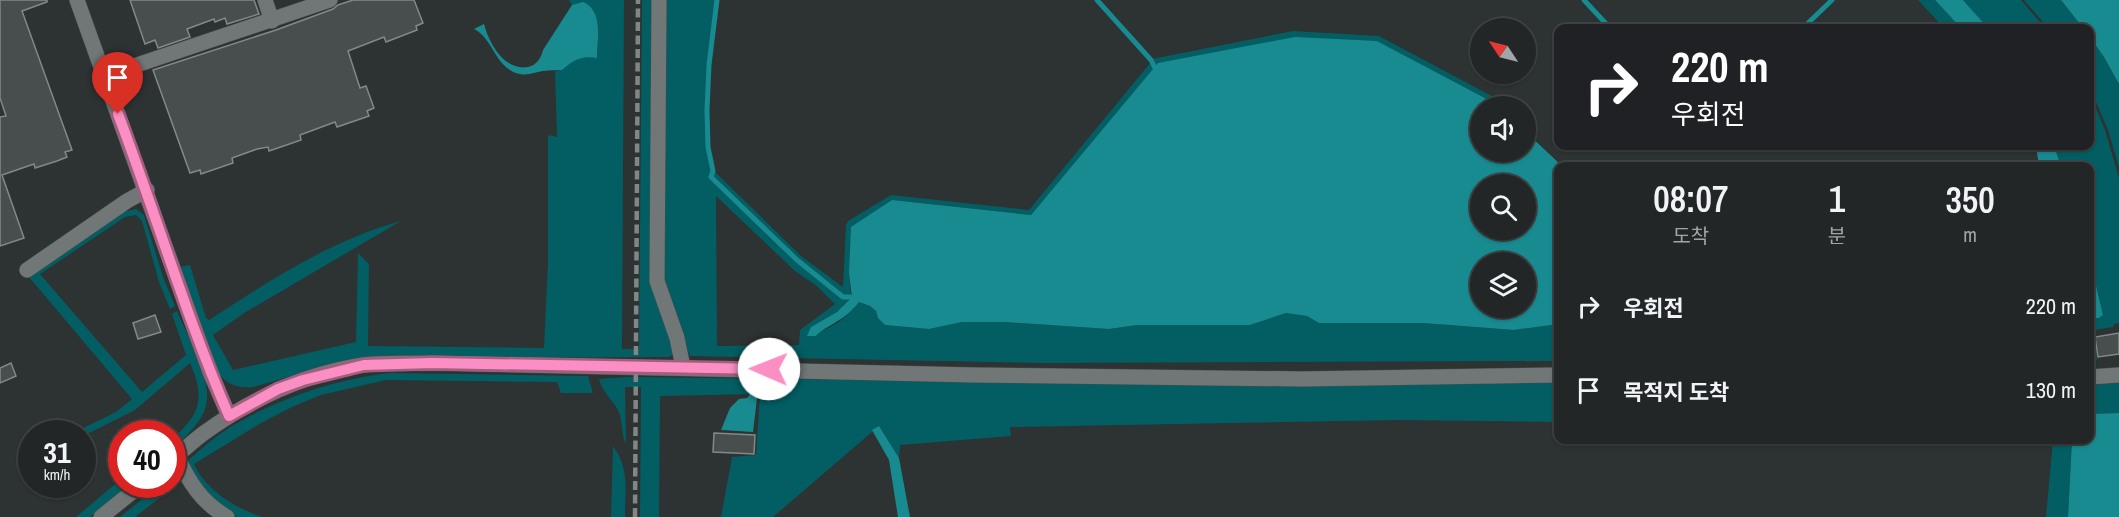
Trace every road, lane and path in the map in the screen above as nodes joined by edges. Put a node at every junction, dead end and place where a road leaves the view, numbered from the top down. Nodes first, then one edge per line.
1 (77, 0) edge
2 (265, 0) edge
3 (330, 0) edge
4 (659, 0) edge
5 (272, 21) junction
6 (104, 76) junction
7 (147, 190) junction
8 (27, 270) dead end
9 (683, 368) junction
10 (1554, 375) edge
11 (2119, 375) edge
12 (2094, 377) edge
13 (229, 416) junction
14 (186, 448) edge
15 (186, 478) edge
16 (125, 498) edge
17 (101, 517) edge
18 (227, 517) edge

1 - 6 street
2 - 5 street
3 - 5 street
4 - 9 street
5 - 6 street
6 - 7 street
7 - 8 street
7 - 13 street
9 - 10 street
9 - 13 street
11 - 12 street
13 - 14 street
15 - 18 street
16 - 17 street

